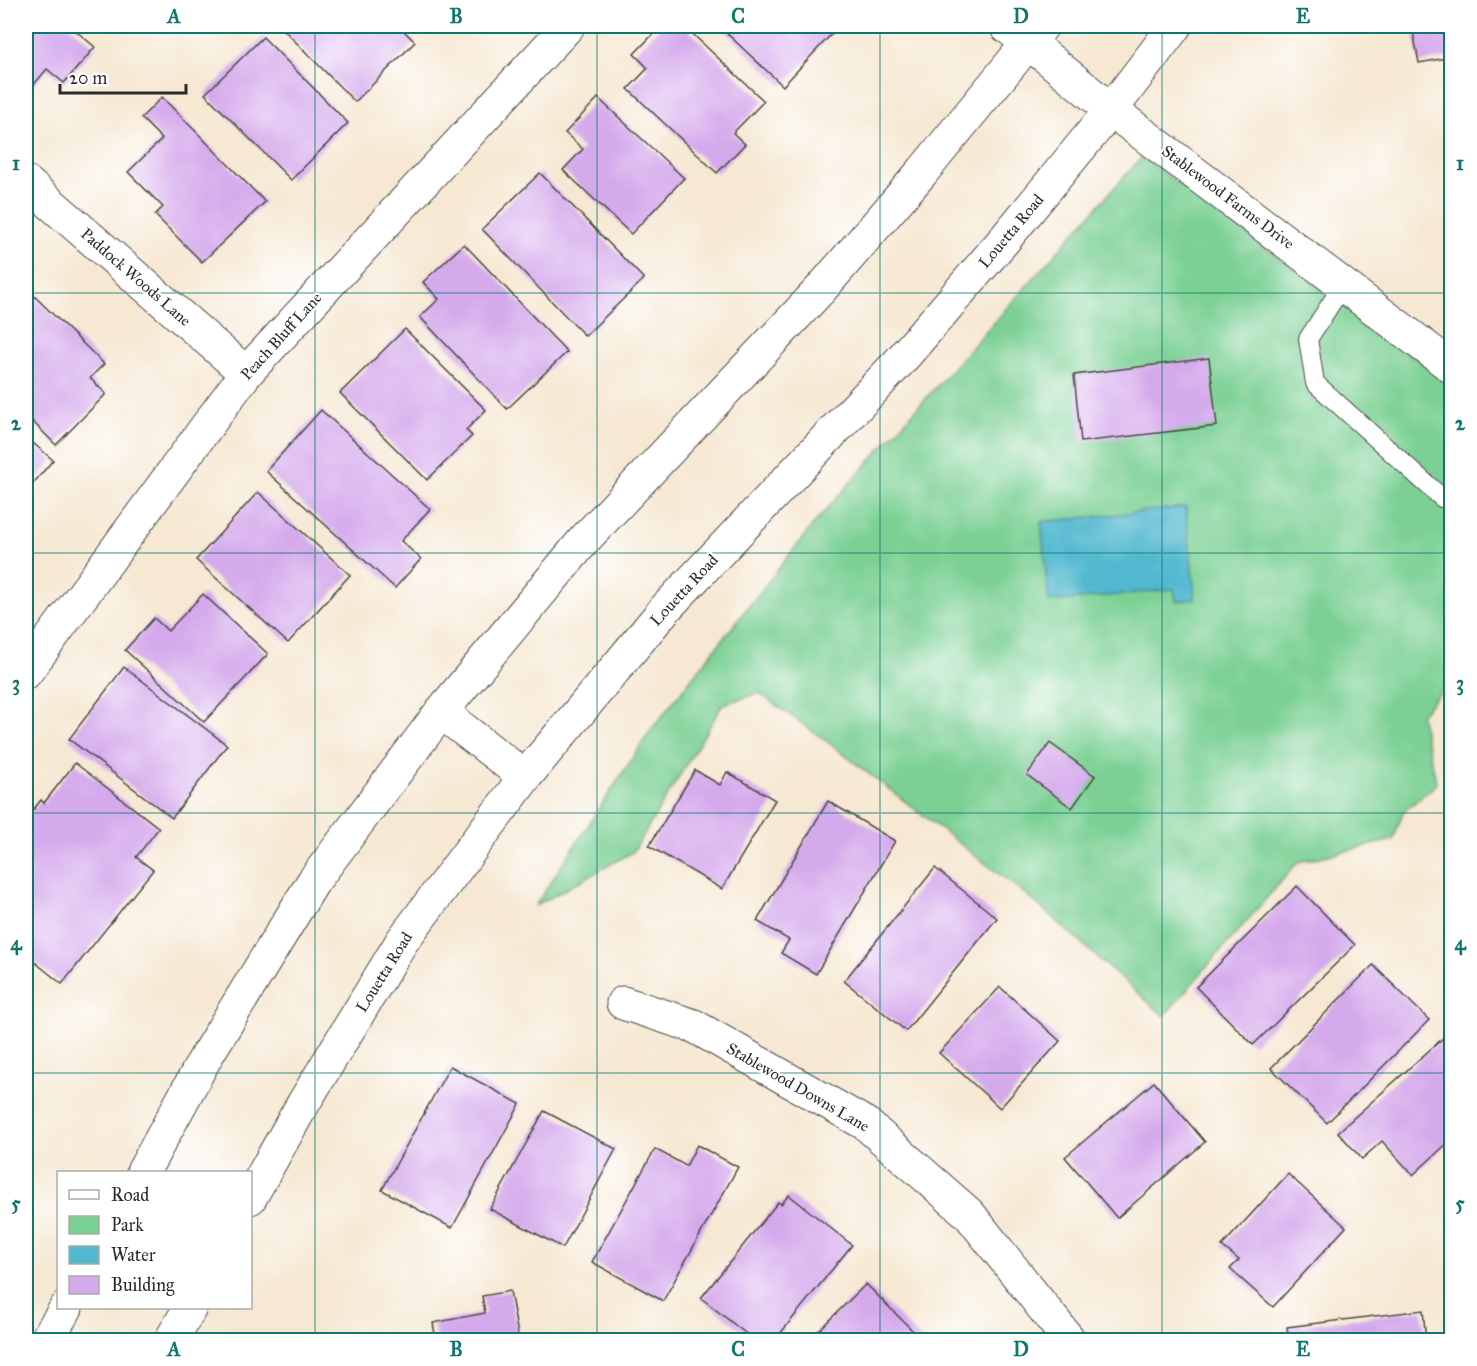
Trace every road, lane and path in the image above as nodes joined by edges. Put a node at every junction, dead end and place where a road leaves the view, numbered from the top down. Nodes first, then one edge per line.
1 (568, 26) edge
2 (1175, 26) edge
3 (1026, 31) edge
4 (1111, 110) junction
5 (26, 182) edge
6 (1343, 285) junction
7 (1452, 367) edge
8 (246, 373) junction
9 (1452, 497) edge
10 (26, 672) edge
11 (441, 712) junction
12 (525, 777) junction
13 (624, 1003) dead end
14 (144, 1171) edge
15 (252, 1194) edge
16 (65, 1309) edge
17 (189, 1309) edge
18 (46, 1341) edge
19 (171, 1341) edge
20 (1069, 1341) edge

1 - 8 main road, Peach Bluff Lane
2 - 4 main road, Louetta Road
3 - 4 main road, Stablewood Farms Drive
3 - 11 main road
4 - 6 main road, Stablewood Farms Drive
4 - 12 main road, Louetta Road
5 - 8 main road, Paddock Woods Lane
6 - 7 main road, Stablewood Farms Drive
6 - 9 lane
8 - 10 main road, Peach Bluff Lane
11 - 12 main road
11 - 14 main road
12 - 15 main road, Louetta Road
13 - 20 main road, Stablewood Downs Lane
16 - 18 main road
17 - 19 main road

